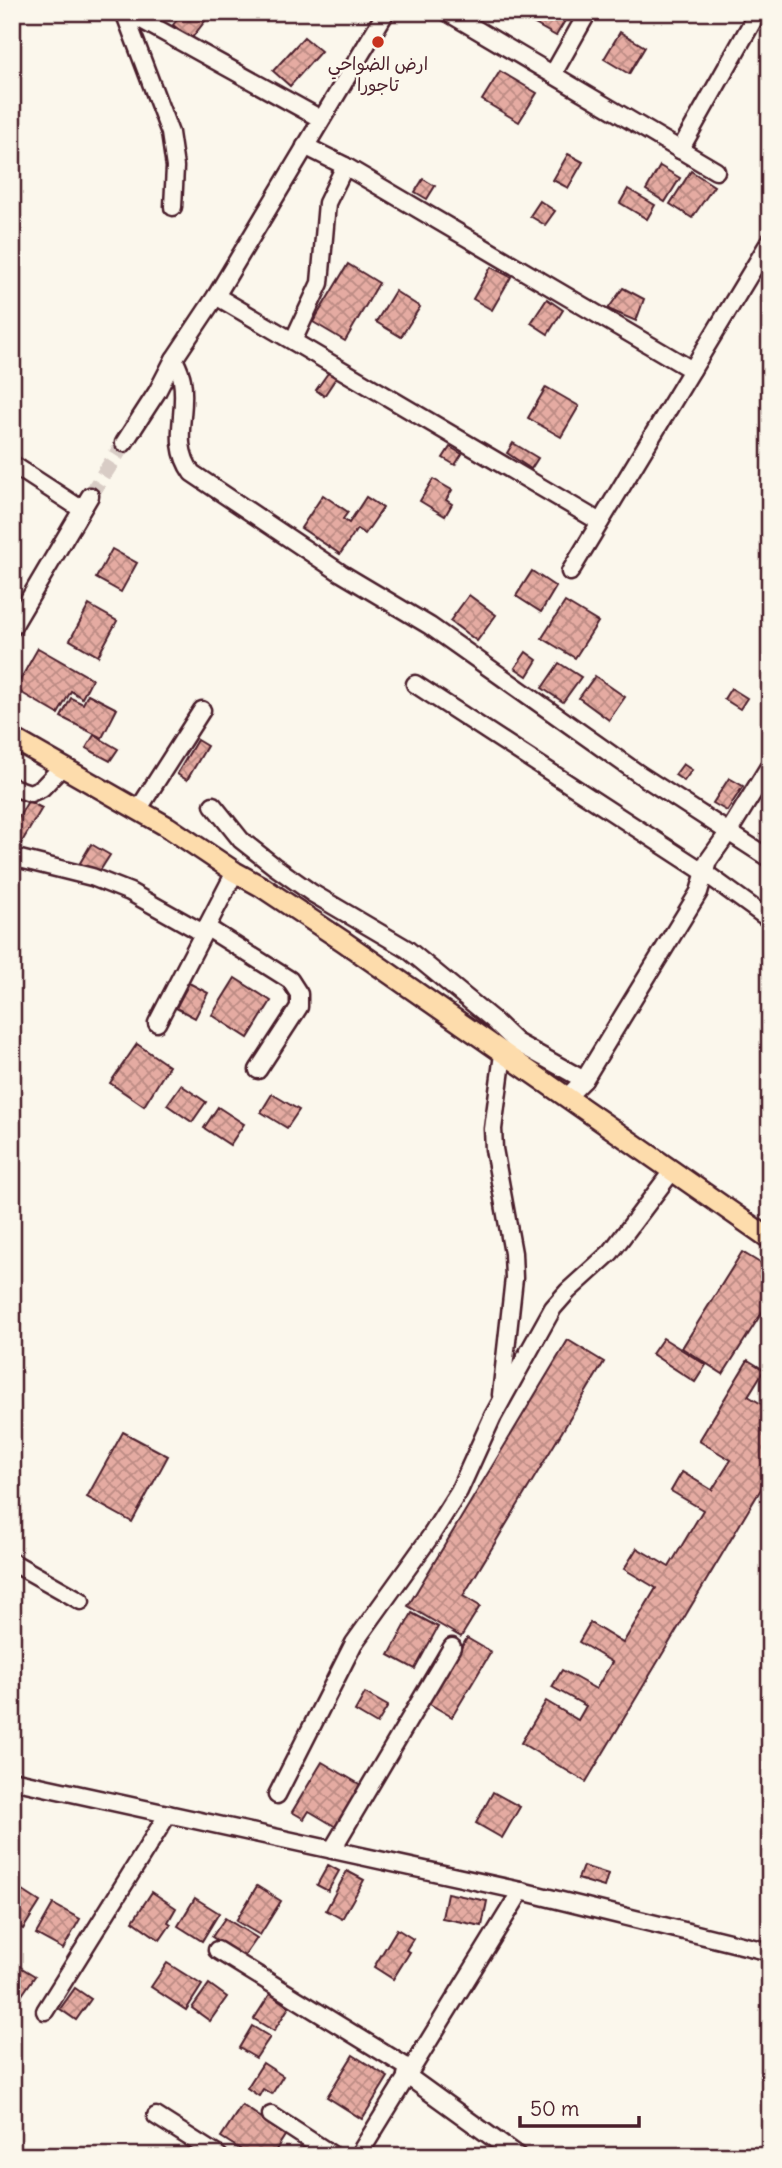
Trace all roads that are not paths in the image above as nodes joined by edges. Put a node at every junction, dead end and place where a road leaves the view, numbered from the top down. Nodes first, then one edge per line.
1 (125, 12) edge
2 (386, 12) edge
3 (447, 12) edge
4 (588, 12) edge
5 (758, 12) edge
6 (553, 74) junction
7 (321, 119) junction
8 (304, 146) junction
9 (680, 149) junction
10 (345, 166) junction
11 (716, 171) dead end
12 (173, 207) dead end
13 (770, 241) edge
14 (216, 296) junction
15 (293, 341) junction
16 (174, 359) junction
17 (692, 370) junction
18 (124, 443) tunnel mouth
19 (12, 464) edge
20 (600, 522) junction
21 (570, 572) dead end
22 (12, 628) edge
23 (415, 684) dead end
24 (202, 710) dead end
25 (12, 738) edge
26 (770, 765) edge
27 (62, 767) junction
28 (12, 787) edge
29 (214, 805) dead end
30 (138, 810) junction
31 (728, 833) junction
32 (12, 858) edge
33 (770, 859) edge
34 (235, 872) junction
35 (704, 872) junction
36 (770, 920) edge
37 (205, 930) junction
38 (157, 1023) dead end
39 (503, 1054) junction
40 (258, 1070) dead end
41 (584, 1080) junction
42 (567, 1097) junction
43 (673, 1170) junction
44 (770, 1239) edge
45 (500, 1404) junction
46 (12, 1562) edge
47 (81, 1601) dead end
48 (452, 1647) dead end
49 (12, 1780) edge
50 (277, 1796) dead end
51 (168, 1814) junction
52 (332, 1850) junction
53 (521, 1891) junction
54 (217, 1950) dead end
55 (770, 1952) edge
56 (45, 2011) dead end
57 (408, 2072) junction
58 (271, 2115) dead end
59 (156, 2116) dead end
60 (219, 2156) edge
61 (334, 2156) edge
62 (358, 2156) edge
63 (518, 2156) edge

1 - 7 street
1 - 12 street
2 - 7 street
3 - 6 street
4 - 6 street
5 - 9 street
6 - 9 street
7 - 8 street
8 - 10 street
8 - 14 street
9 - 11 street
10 - 15 street
10 - 17 street
13 - 17 street
14 - 15 street
14 - 16 street
15 - 20 street
16 - 18 street
16 - 31 street
17 - 20 street
19 - 22 street
20 - 21 street
23 - 35 street
24 - 30 street
25 - 27 main road
26 - 31 street
27 - 28 street
27 - 30 main road
29 - 41 street
30 - 34 main road
31 - 33 street
31 - 35 street
32 - 37 street
34 - 37 street
34 - 39 main road
35 - 36 street
35 - 41 street
37 - 38 street
37 - 40 street
39 - 42 main road
39 - 45 street
41 - 42 street
42 - 43 main road
43 - 44 main road
43 - 45 street
45 - 50 street
46 - 47 street
48 - 52 street
49 - 51 street
51 - 52 street
51 - 56 street
52 - 53 street
53 - 55 street
53 - 57 street
54 - 57 street
57 - 62 street
57 - 63 street
58 - 61 street
59 - 60 street

